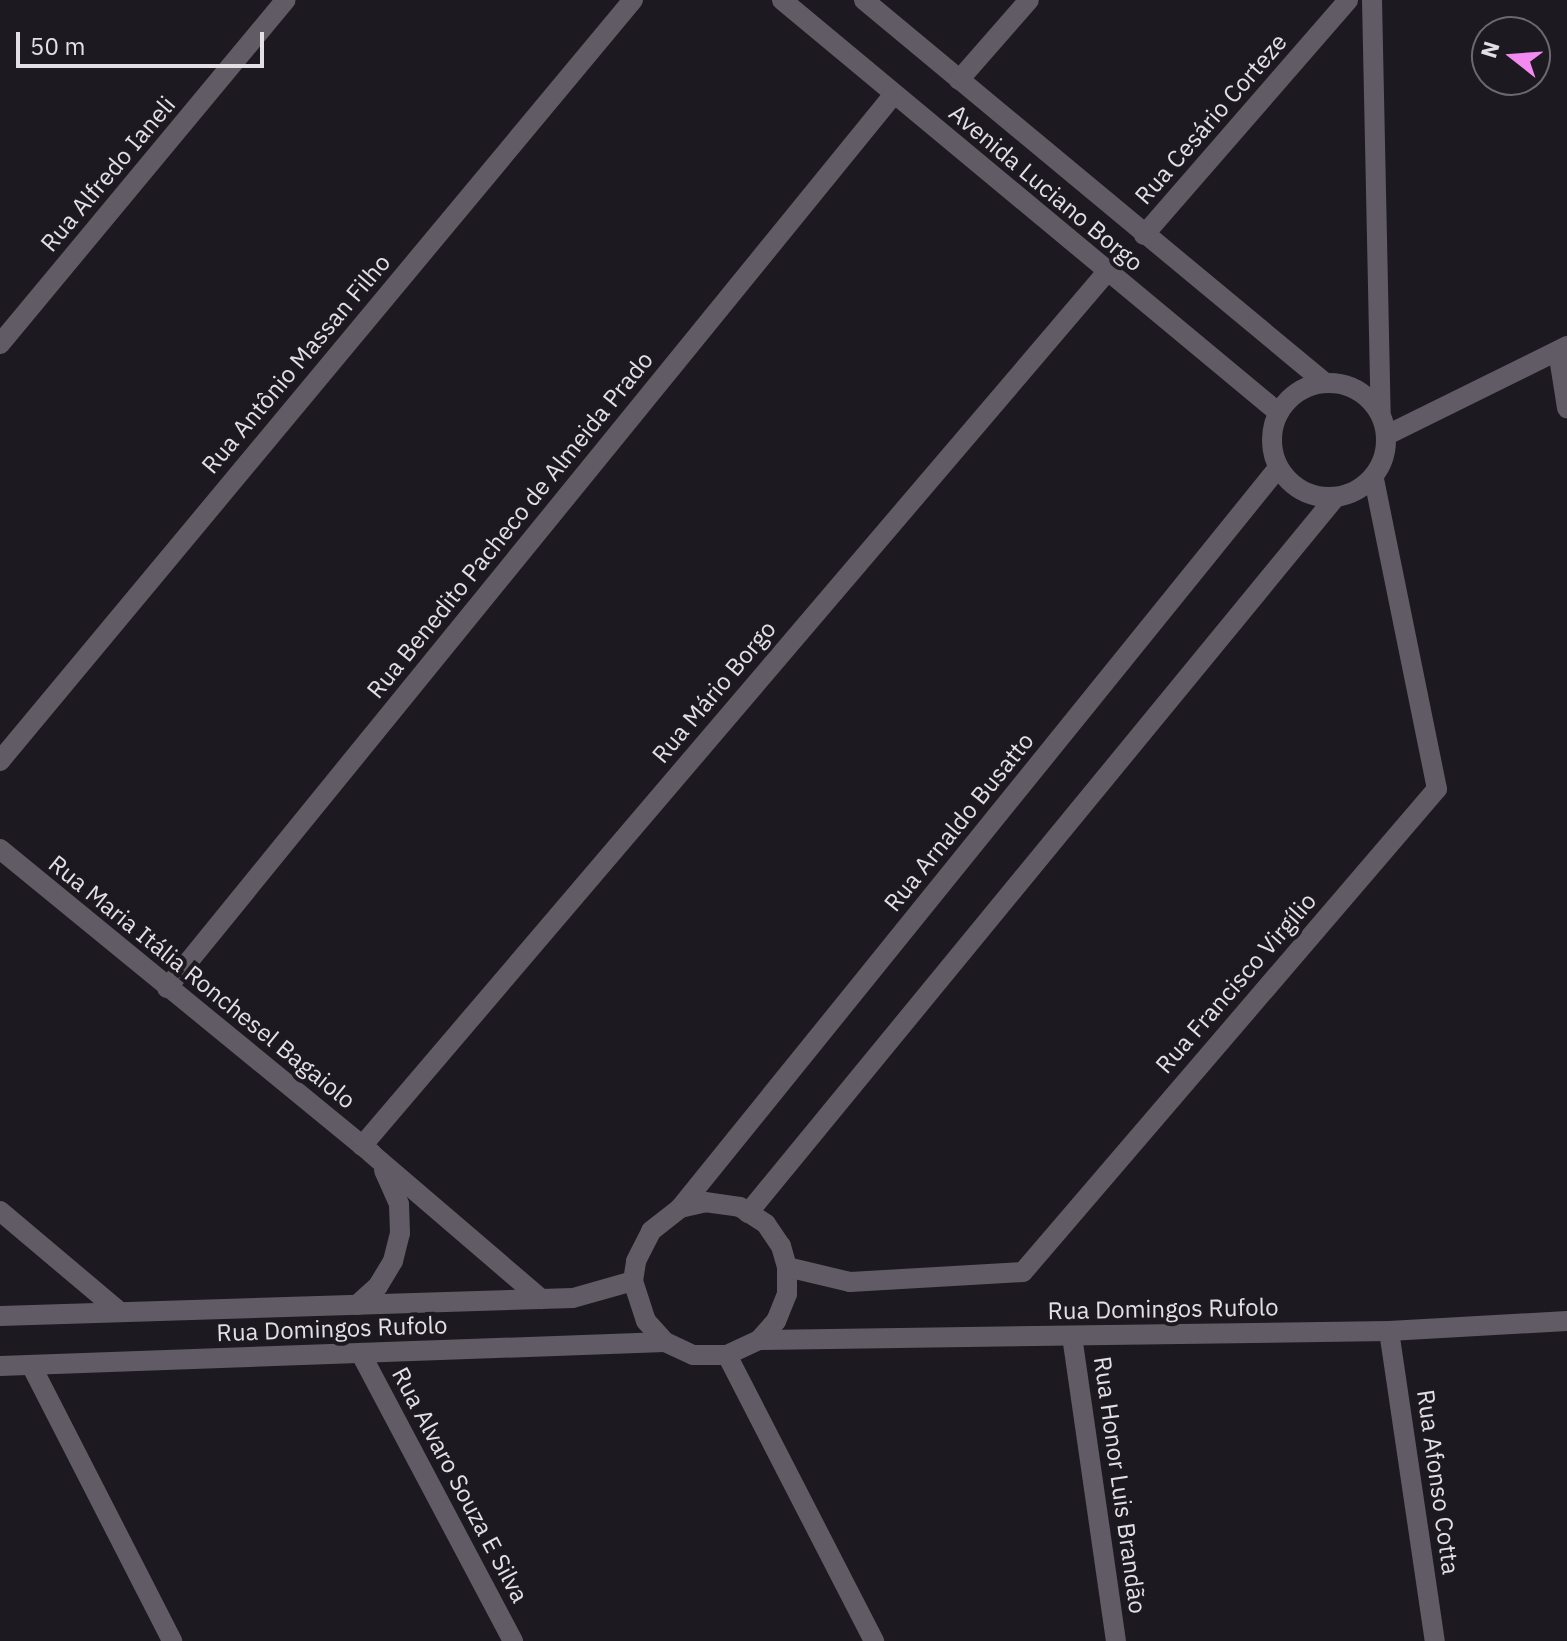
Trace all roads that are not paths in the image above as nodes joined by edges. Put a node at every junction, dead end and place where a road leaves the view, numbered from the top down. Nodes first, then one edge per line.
1 (286, 0) edge
2 (633, 0) edge
3 (782, 0) edge
4 (864, 0) edge
5 (1029, 0) edge
6 (1348, 0) edge
7 (1372, 0) edge
8 (959, 80) junction
9 (894, 94) junction
10 (1144, 235) junction
11 (1107, 272) junction
12 (0, 344) edge
13 (1563, 348) edge
14 (1324, 382) junction
15 (1567, 408) edge
16 (1279, 413) junction
17 (1381, 413) junction
18 (1387, 435) junction
19 (1278, 468) junction
20 (1374, 478) junction
21 (1334, 499) junction
22 (0, 761) edge
23 (0, 849) edge
24 (167, 988) junction
25 (367, 1150) junction
26 (680, 1208) junction
27 (0, 1211) edge
28 (748, 1213) junction
29 (787, 1267) junction
30 (633, 1281) junction
31 (541, 1299) junction
32 (357, 1305) junction
33 (120, 1312) junction
34 (0, 1316) edge
35 (1567, 1321) edge
36 (1389, 1331) junction
37 (1072, 1336) junction
38 (759, 1340) junction
39 (665, 1342) junction
40 (361, 1354) junction
41 (727, 1355) junction
42 (31, 1365) junction
43 (0, 1366) edge
44 (172, 1641) edge
45 (513, 1641) edge
46 (874, 1641) edge
47 (1116, 1641) edge
48 (1435, 1641) edge

1 - 12 street, Rua Alfredo Ianeli
2 - 22 street, Rua Antônio Massan Filho
3 - 9 street, Avenida Luciano Borgo
4 - 8 street, Avenida Luciano Borgo
5 - 8 street
6 - 10 street, Rua Cesário Corteze
7 - 17 street
8 - 10 street, Avenida Luciano Borgo
9 - 11 street, Avenida Luciano Borgo
9 - 24 street, Rua Benedito Pacheco de Almeida Prado
10 - 14 street, Avenida Luciano Borgo
11 - 16 street, Avenida Luciano Borgo
11 - 25 street, Rua Mário Borgo
13 - 15 street
13 - 18 street
14 - 16 street
14 - 17 street
16 - 19 street
17 - 18 street
18 - 20 street
19 - 21 street
19 - 26 street, Rua Arnaldo Busatto
20 - 21 street
20 - 29 street, Rua Francisco Virgílio
21 - 28 street
23 - 24 street, Rua Maria Itália Ronchesel Bagaiolo
24 - 25 street, Rua Maria Itália Ronchesel Bagaiolo
25 - 31 street, Rua Maria Itália Ronchesel Bagaiolo
25 - 32 street, Rua Maria Itália Ronchesel Bagaiolo
26 - 28 street
26 - 30 street
27 - 33 street
28 - 29 street
29 - 38 street
30 - 31 street, Rua Domingos Rufolo
30 - 39 street
31 - 32 street, Rua Domingos Rufolo
32 - 33 street, Rua Domingos Rufolo
33 - 34 street, Rua Domingos Rufolo
35 - 36 street, Rua Domingos Rufolo
36 - 37 street, Rua Domingos Rufolo
36 - 48 street, Rua Afonso Cotta
37 - 38 street, Rua Domingos Rufolo
37 - 47 street, Rua Honor Luis Brandão
38 - 41 street
39 - 40 street, Rua Domingos Rufolo
39 - 41 street
40 - 42 street, Rua Domingos Rufolo
40 - 45 street, Rua Alvaro Souza E Silva
41 - 46 street
42 - 43 street, Rua Domingos Rufolo
42 - 44 street

